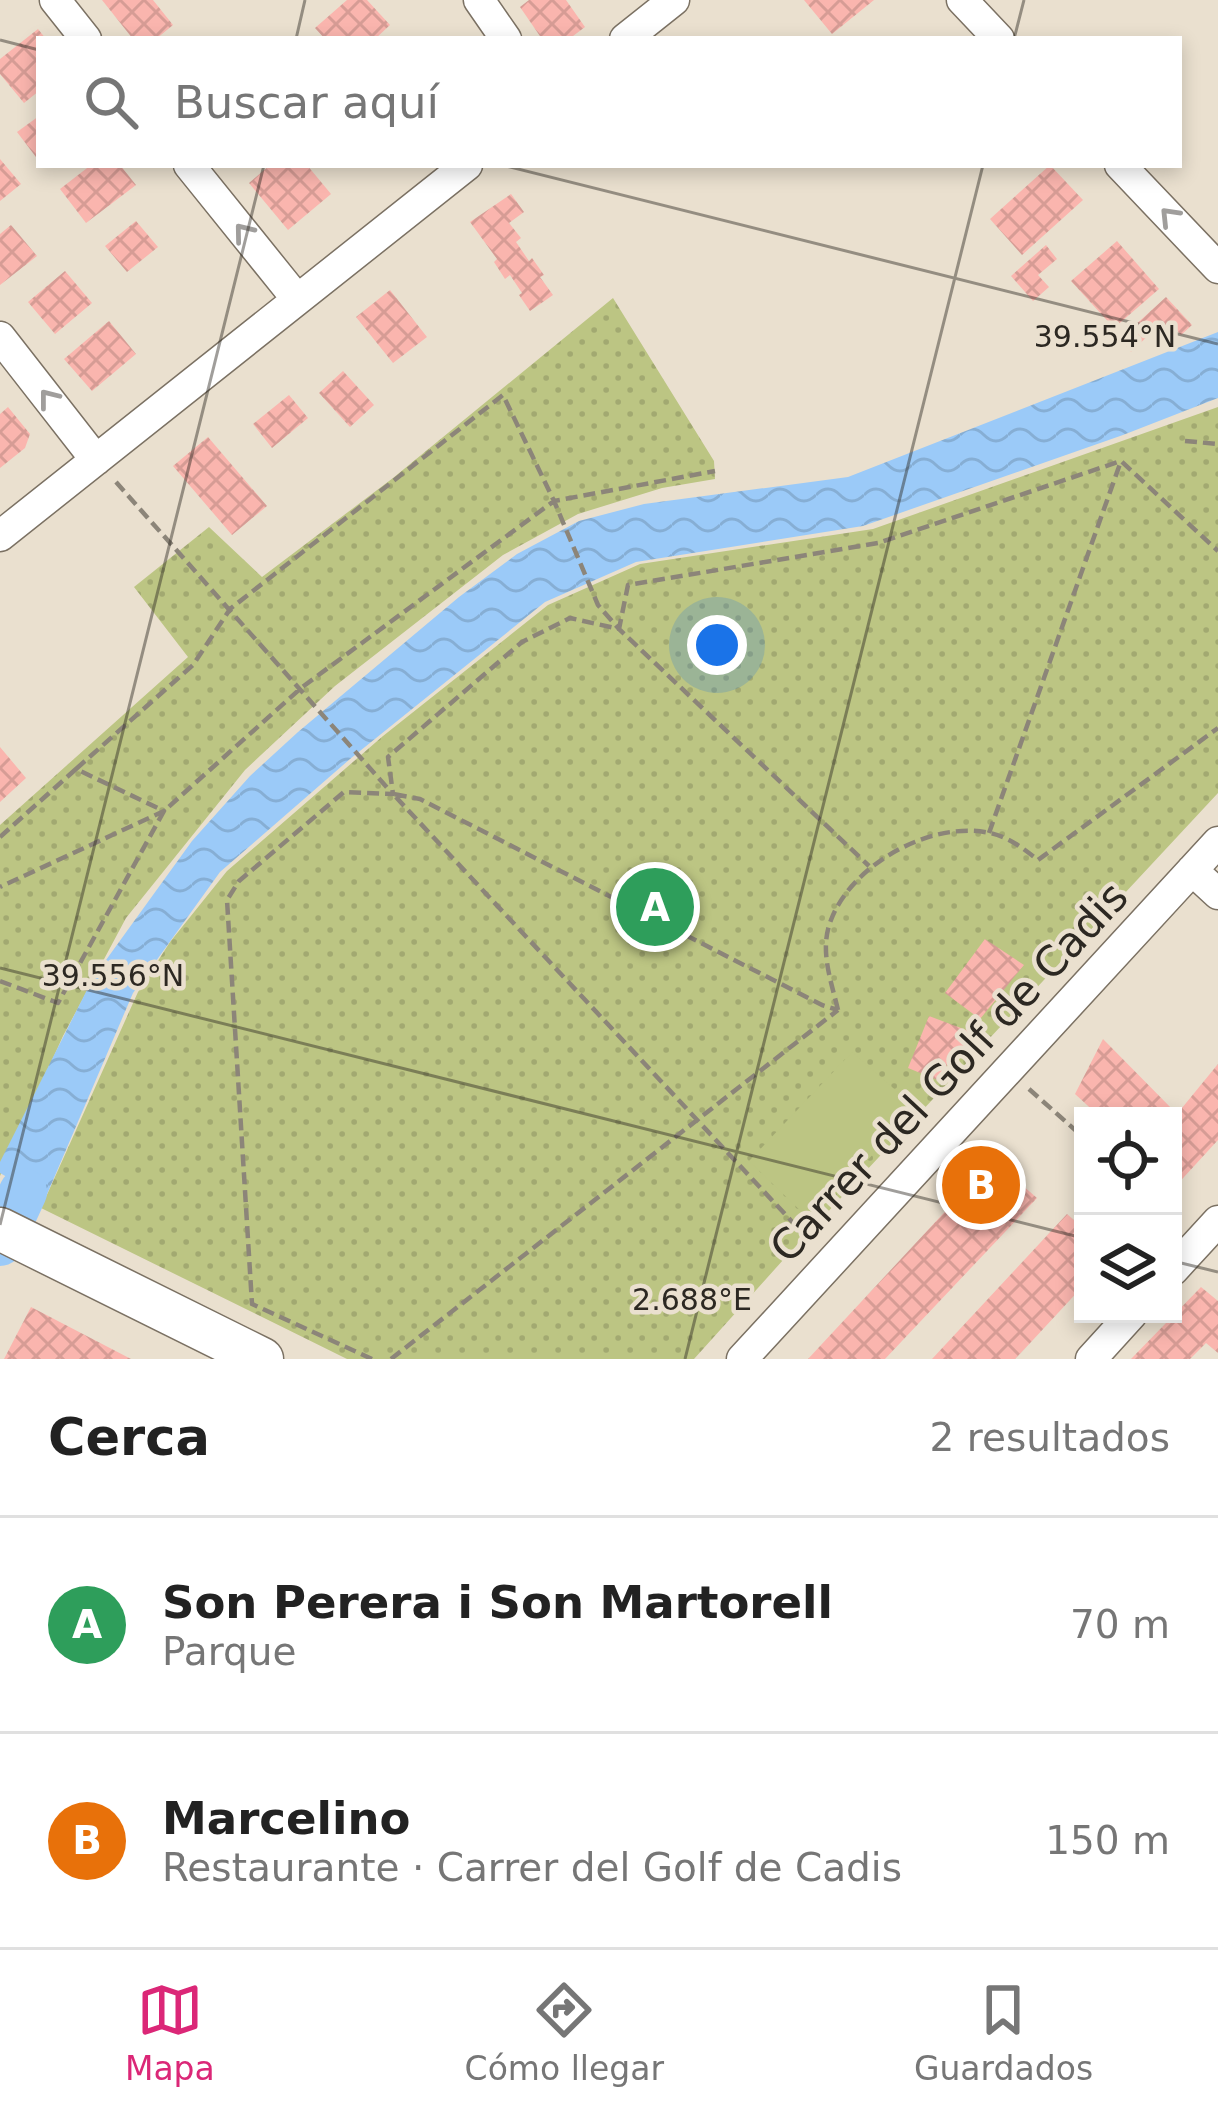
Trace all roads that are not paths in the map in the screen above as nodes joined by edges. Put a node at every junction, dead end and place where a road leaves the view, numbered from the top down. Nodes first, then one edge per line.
1 (55, 0) edge
2 (479, 0) edge
3 (674, 0) edge
4 (962, 0) edge
5 (84, 36) edge
6 (504, 36) edge
7 (629, 36) edge
8 (996, 36) edge
9 (191, 168) edge
10 (463, 168) edge
11 (1123, 168) edge
12 (1218, 268) edge
13 (297, 299) junction
14 (0, 337) edge
15 (96, 460) junction
16 (0, 536) edge
17 (1218, 842) edge
18 (1192, 870) junction
19 (1218, 894) edge
20 (1218, 1221) edge
21 (0, 1229) edge
22 (1182, 1260) edge
23 (1124, 1323) edge
24 (262, 1359) edge
25 (742, 1359) edge
26 (1090, 1359) edge

1 - 5 street
2 - 6 street
3 - 7 street
4 - 8 street
13 -> 9 street
10 - 13 street
12 -> 11 street
13 - 15 street
15 -> 14 street
15 - 16 street
17 - 18 street, Carrer del Golf de Cadis
18 - 19 street
18 - 25 street, Carrer del Golf de Cadis
20 - 22 street
21 - 24 street
23 - 26 street

